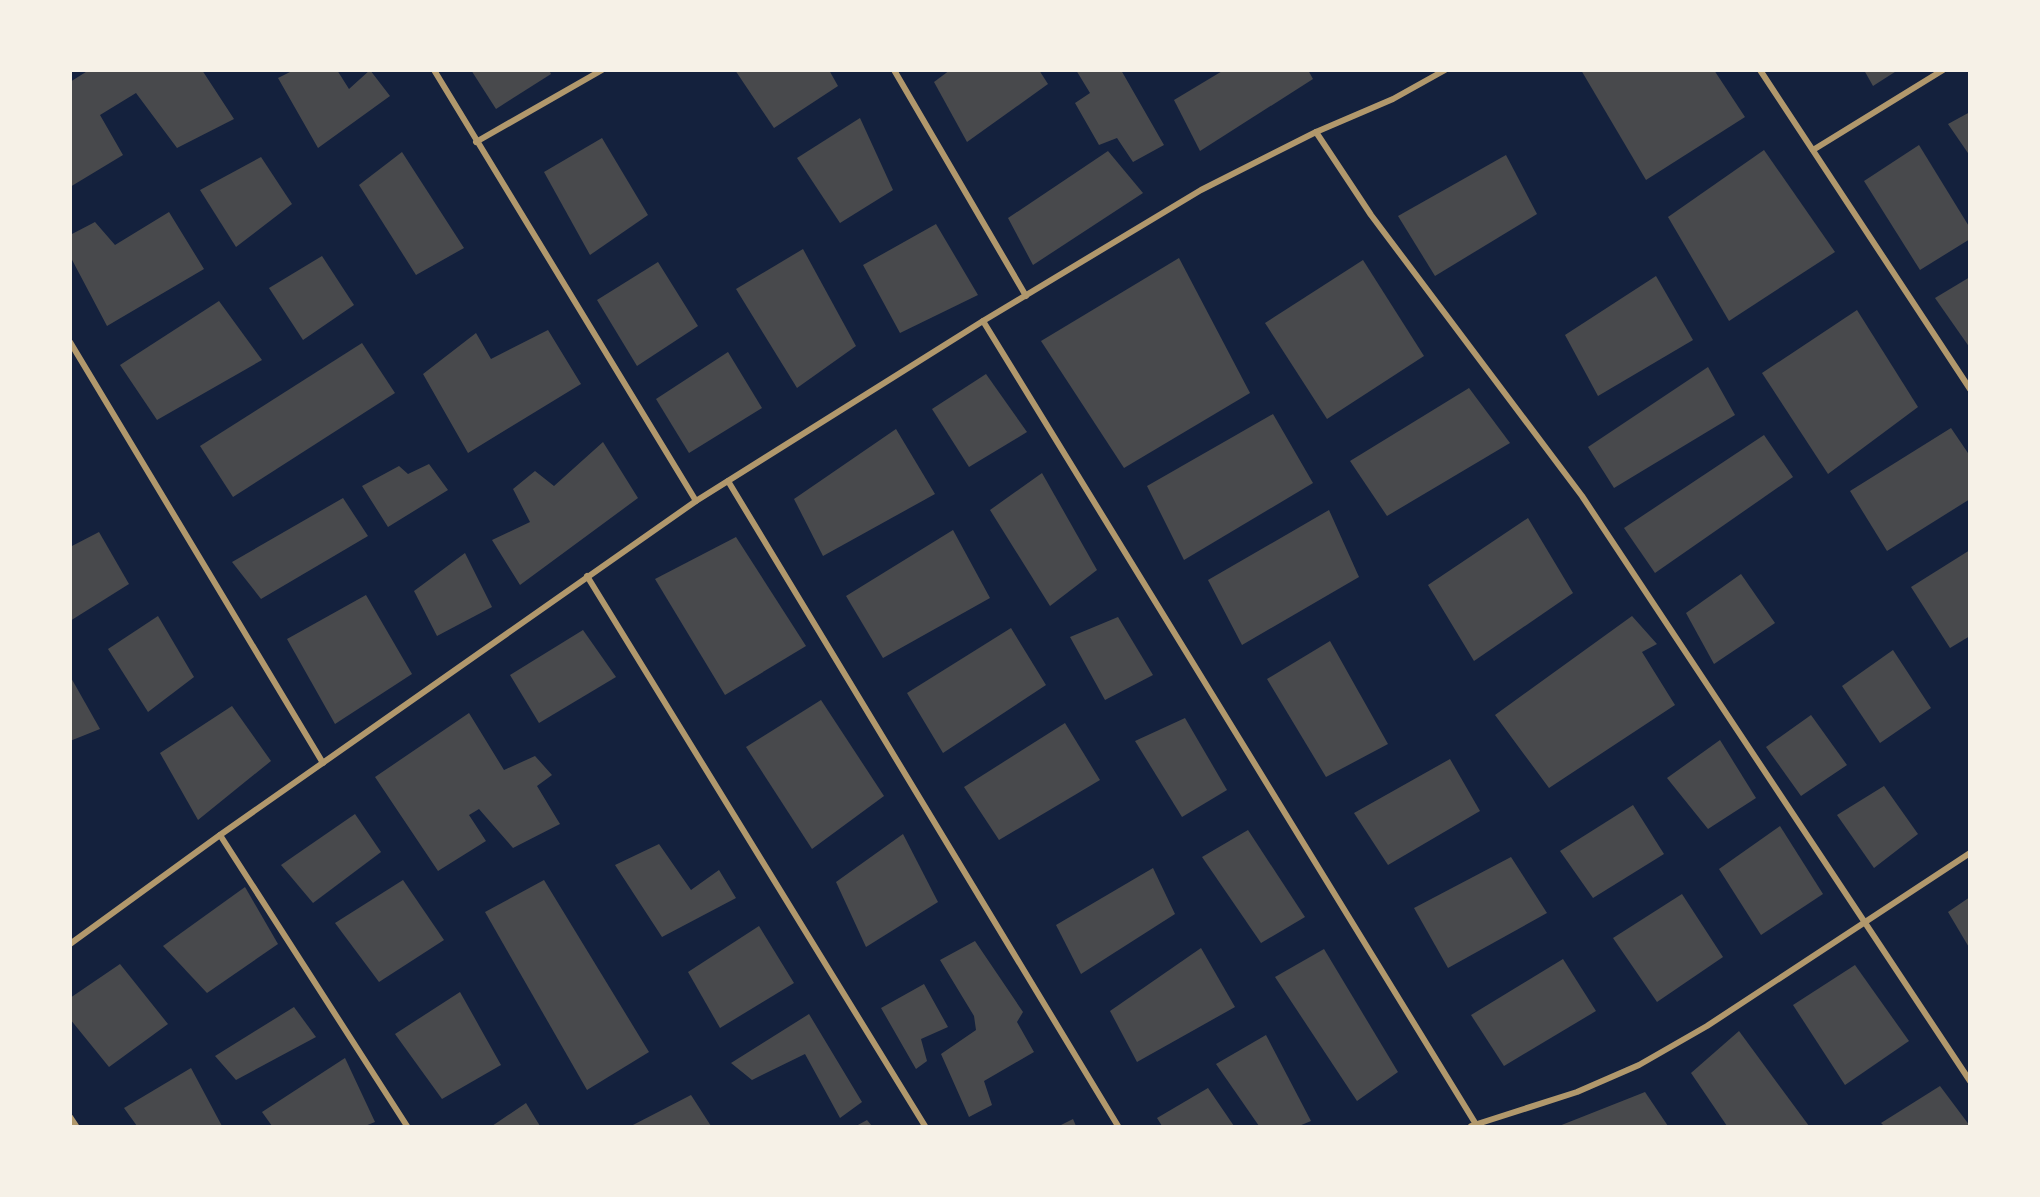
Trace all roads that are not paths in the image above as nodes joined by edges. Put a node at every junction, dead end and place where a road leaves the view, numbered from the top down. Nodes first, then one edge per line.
1 (434, 70) edge
2 (602, 70) edge
3 (894, 70) edge
4 (1445, 70) edge
5 (1760, 70) edge
6 (1943, 70) edge
7 (1316, 132) junction
8 (476, 142) junction
9 (1813, 150) junction
10 (1026, 297) junction
11 (983, 321) junction
12 (70, 342) edge
13 (1970, 389) edge
14 (728, 481) junction
15 (696, 501) junction
16 (587, 576) junction
17 (323, 763) junction
18 (220, 836) junction
19 (1970, 853) edge
20 (1865, 922) junction
21 (70, 944) edge
22 (1970, 1081) edge
23 (70, 1117) edge
24 (76, 1126) edge
25 (407, 1126) edge
26 (925, 1126) edge
27 (1118, 1126) edge
28 (1475, 1126) edge

1 - 8 street
2 - 8 street
3 - 10 street
4 - 7 street
5 - 9 street
6 - 9 street
7 - 10 street
7 - 20 street
8 - 15 street
9 - 13 street
10 - 11 street
11 - 14 street
11 - 28 street
12 - 17 street
14 - 15 street
14 - 27 street
15 - 16 street
16 - 17 street
16 - 26 street
17 - 18 street
18 - 21 street
18 - 25 street
19 - 20 street
20 - 22 street
20 - 28 street
23 - 24 street

